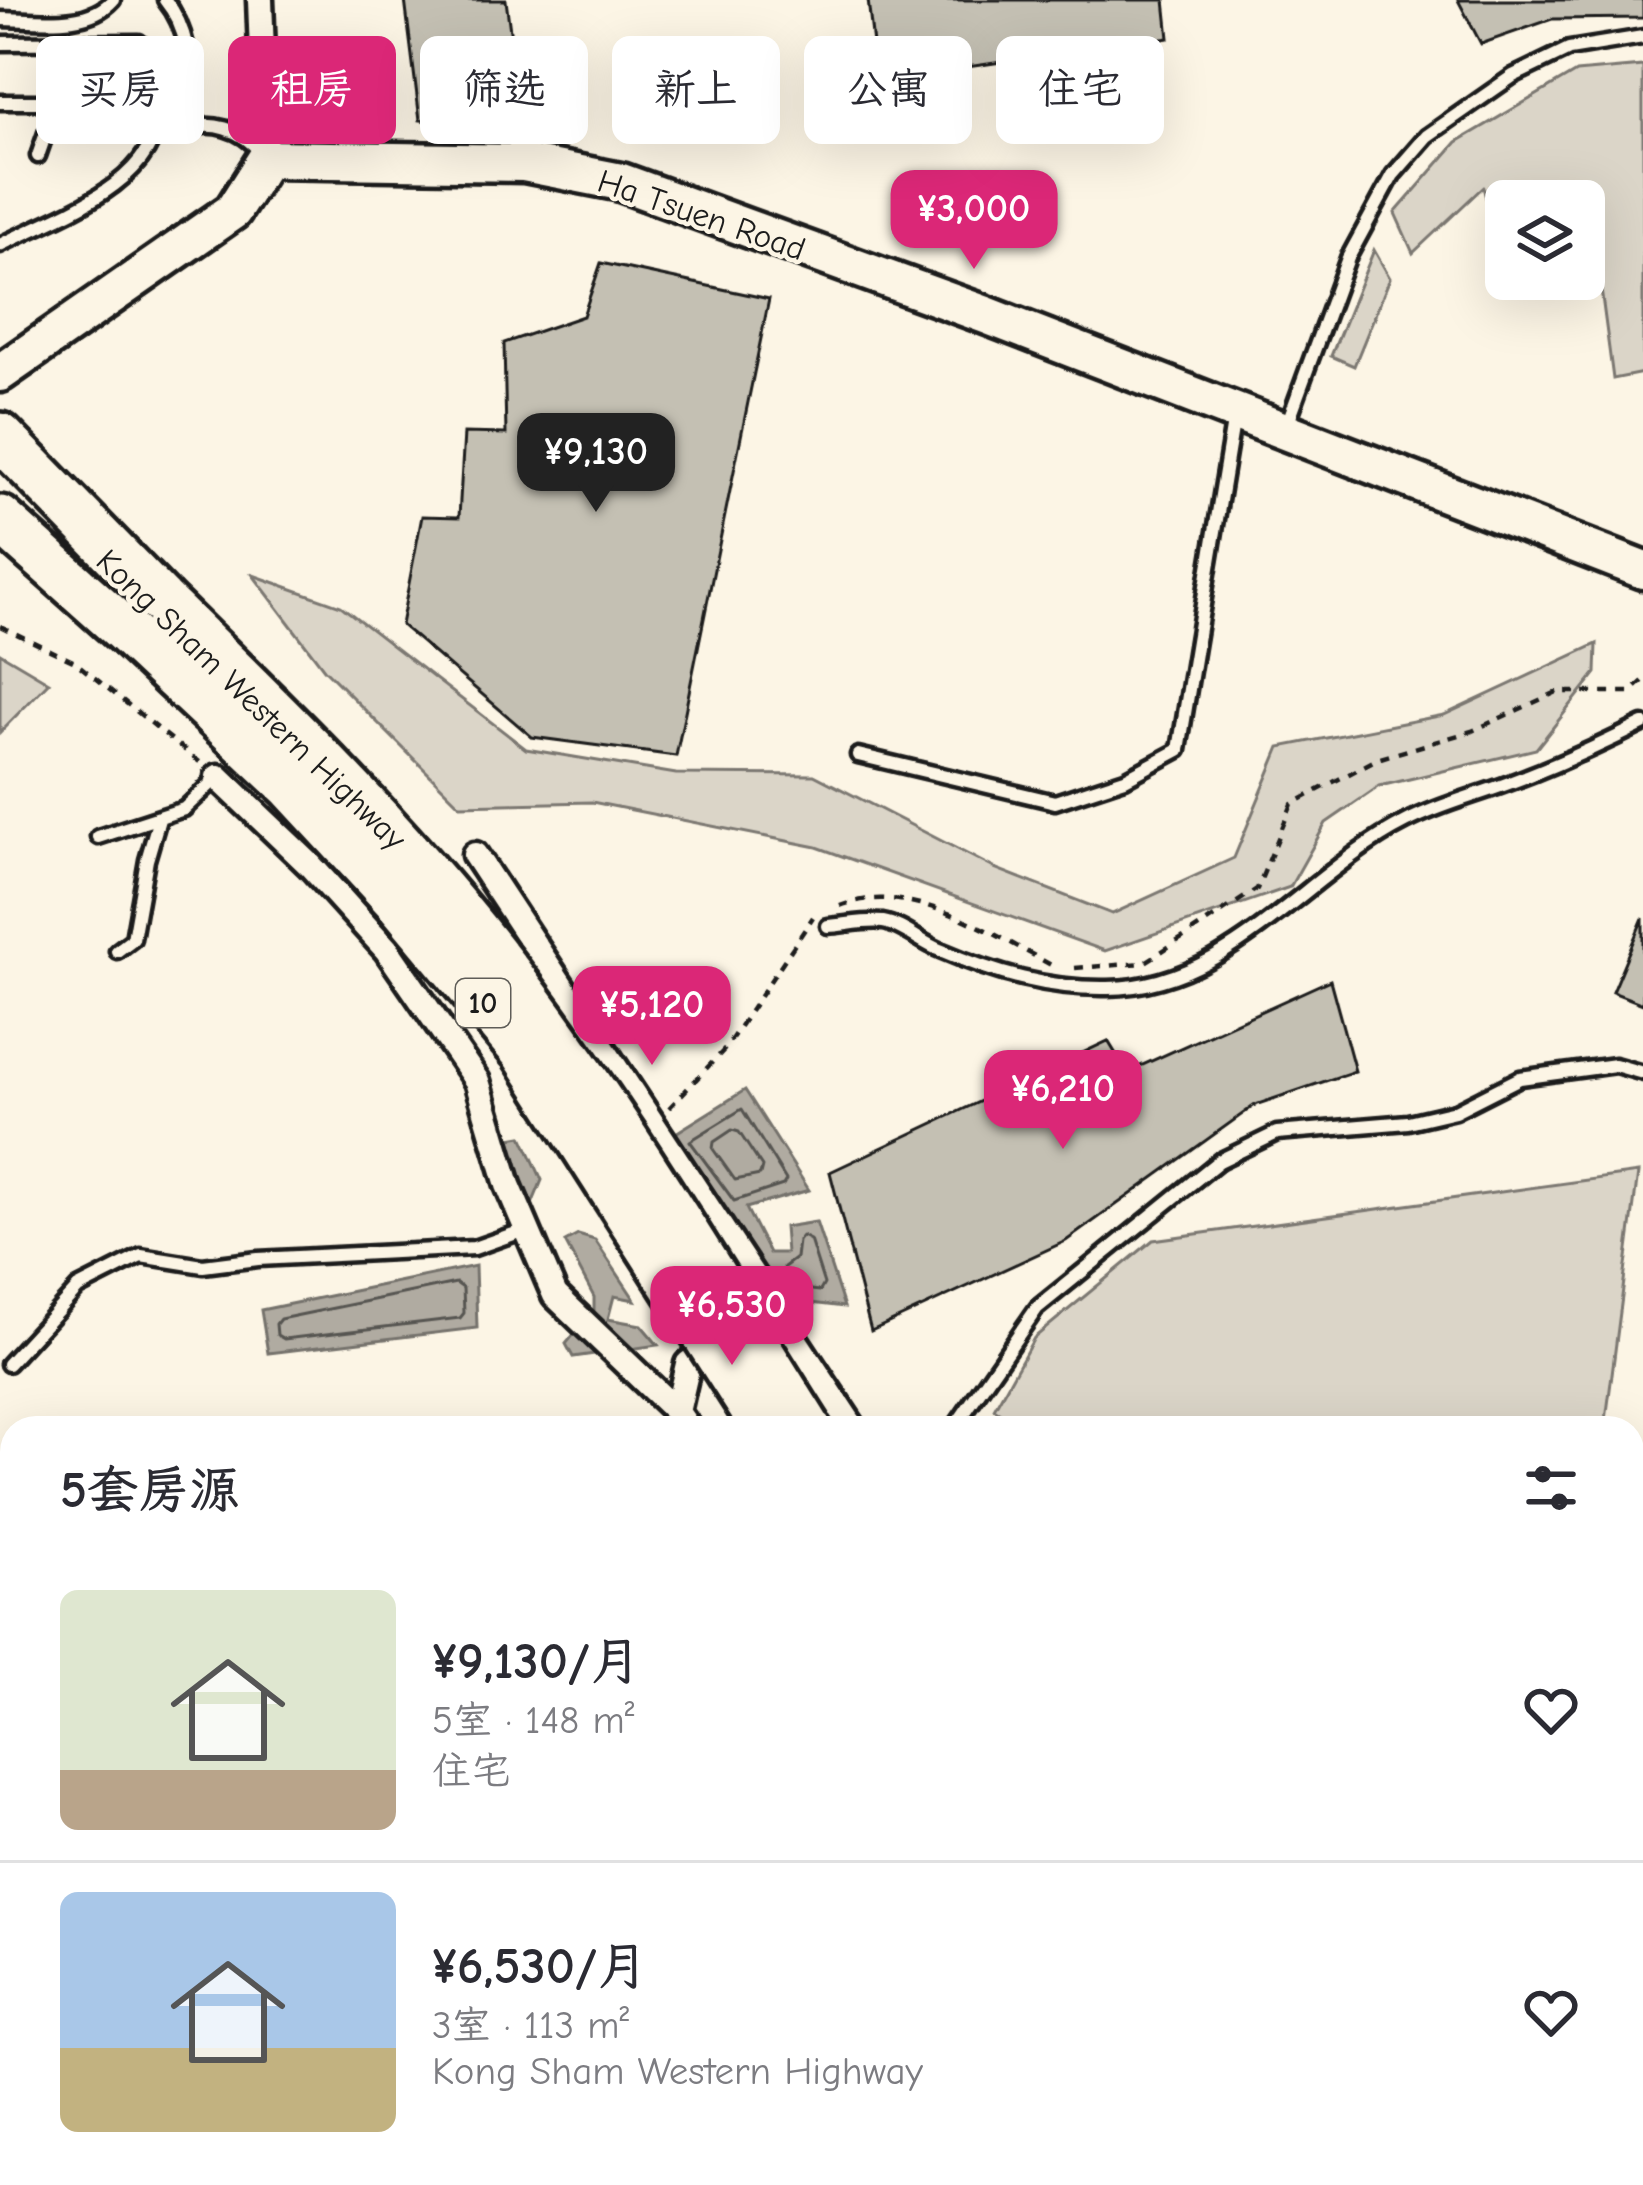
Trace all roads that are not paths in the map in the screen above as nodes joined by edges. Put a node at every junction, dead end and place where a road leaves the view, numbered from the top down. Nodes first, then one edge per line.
1 (113, 0) edge
2 (164, 0) edge
3 (260, 0) edge
4 (0, 19) edge
5 (186, 36) edge
6 (1643, 37) edge
7 (0, 43) edge
8 (36, 43) edge
9 (0, 102) edge
10 (36, 102) edge
11 (204, 128) edge
12 (42, 144) edge
13 (150, 144) edge
14 (38, 156) dead end
15 (266, 159) junction
16 (0, 245) edge
17 (0, 373) edge
18 (1234, 411) junction
19 (1285, 431) junction
20 (0, 436) edge
21 (0, 463) edge
22 (0, 519) edge
23 (0, 552) edge
24 (1643, 570) edge
25 (161, 601) junction
26 (130, 635) junction
27 (1643, 724) edge
28 (858, 755) dead end
29 (218, 777) joint
30 (159, 819) junction
31 (98, 837) dead end
32 (475, 855) dead end
33 (828, 926) dead end
34 (117, 951) dead end
35 (494, 981) dead end
36 (1643, 1073) edge
37 (525, 1230) junction
38 (778, 1316) junction
39 (734, 1329) junction
40 (8, 1364) dead end
41 (678, 1416) edge
42 (682, 1416) edge
43 (757, 1416) edge
44 (800, 1416) edge
45 (846, 1416) edge
46 (962, 1416) edge

1 - 4 lane
2 - 5 lane
3 - 15 street
6 - 19 lane
7 - 8 lane
9 - 10 lane
11 - 15 lane
12 - 14 lane
13 - 16 lane
15 - 17 street
15 - 18 street, Ha Tsuen Road
18 - 19 street, Ha Tsuen Road
18 - 28 lane
19 - 24 street, Ha Tsuen Road
20 - 25 highway
21 - 25 highway, Kong Sham Western Highway / 10
22 - 26 highway, Kong Sham Western Highway / 10
23 - 26 highway
25 - 44 highway, Kong Sham Western Highway / 10, bridge
26 - 43 highway, Kong Sham Western Highway / 10, bridge
27 - 33 lane
29 - 30 lane
29 - 37 street
30 - 31 lane
30 - 34 lane
32 - 38 street
35 - 39 lane
36 - 46 lane
37 - 40 lane
37 - 41 street
38 - 39 street
38 - 45 street
39 - 42 street

